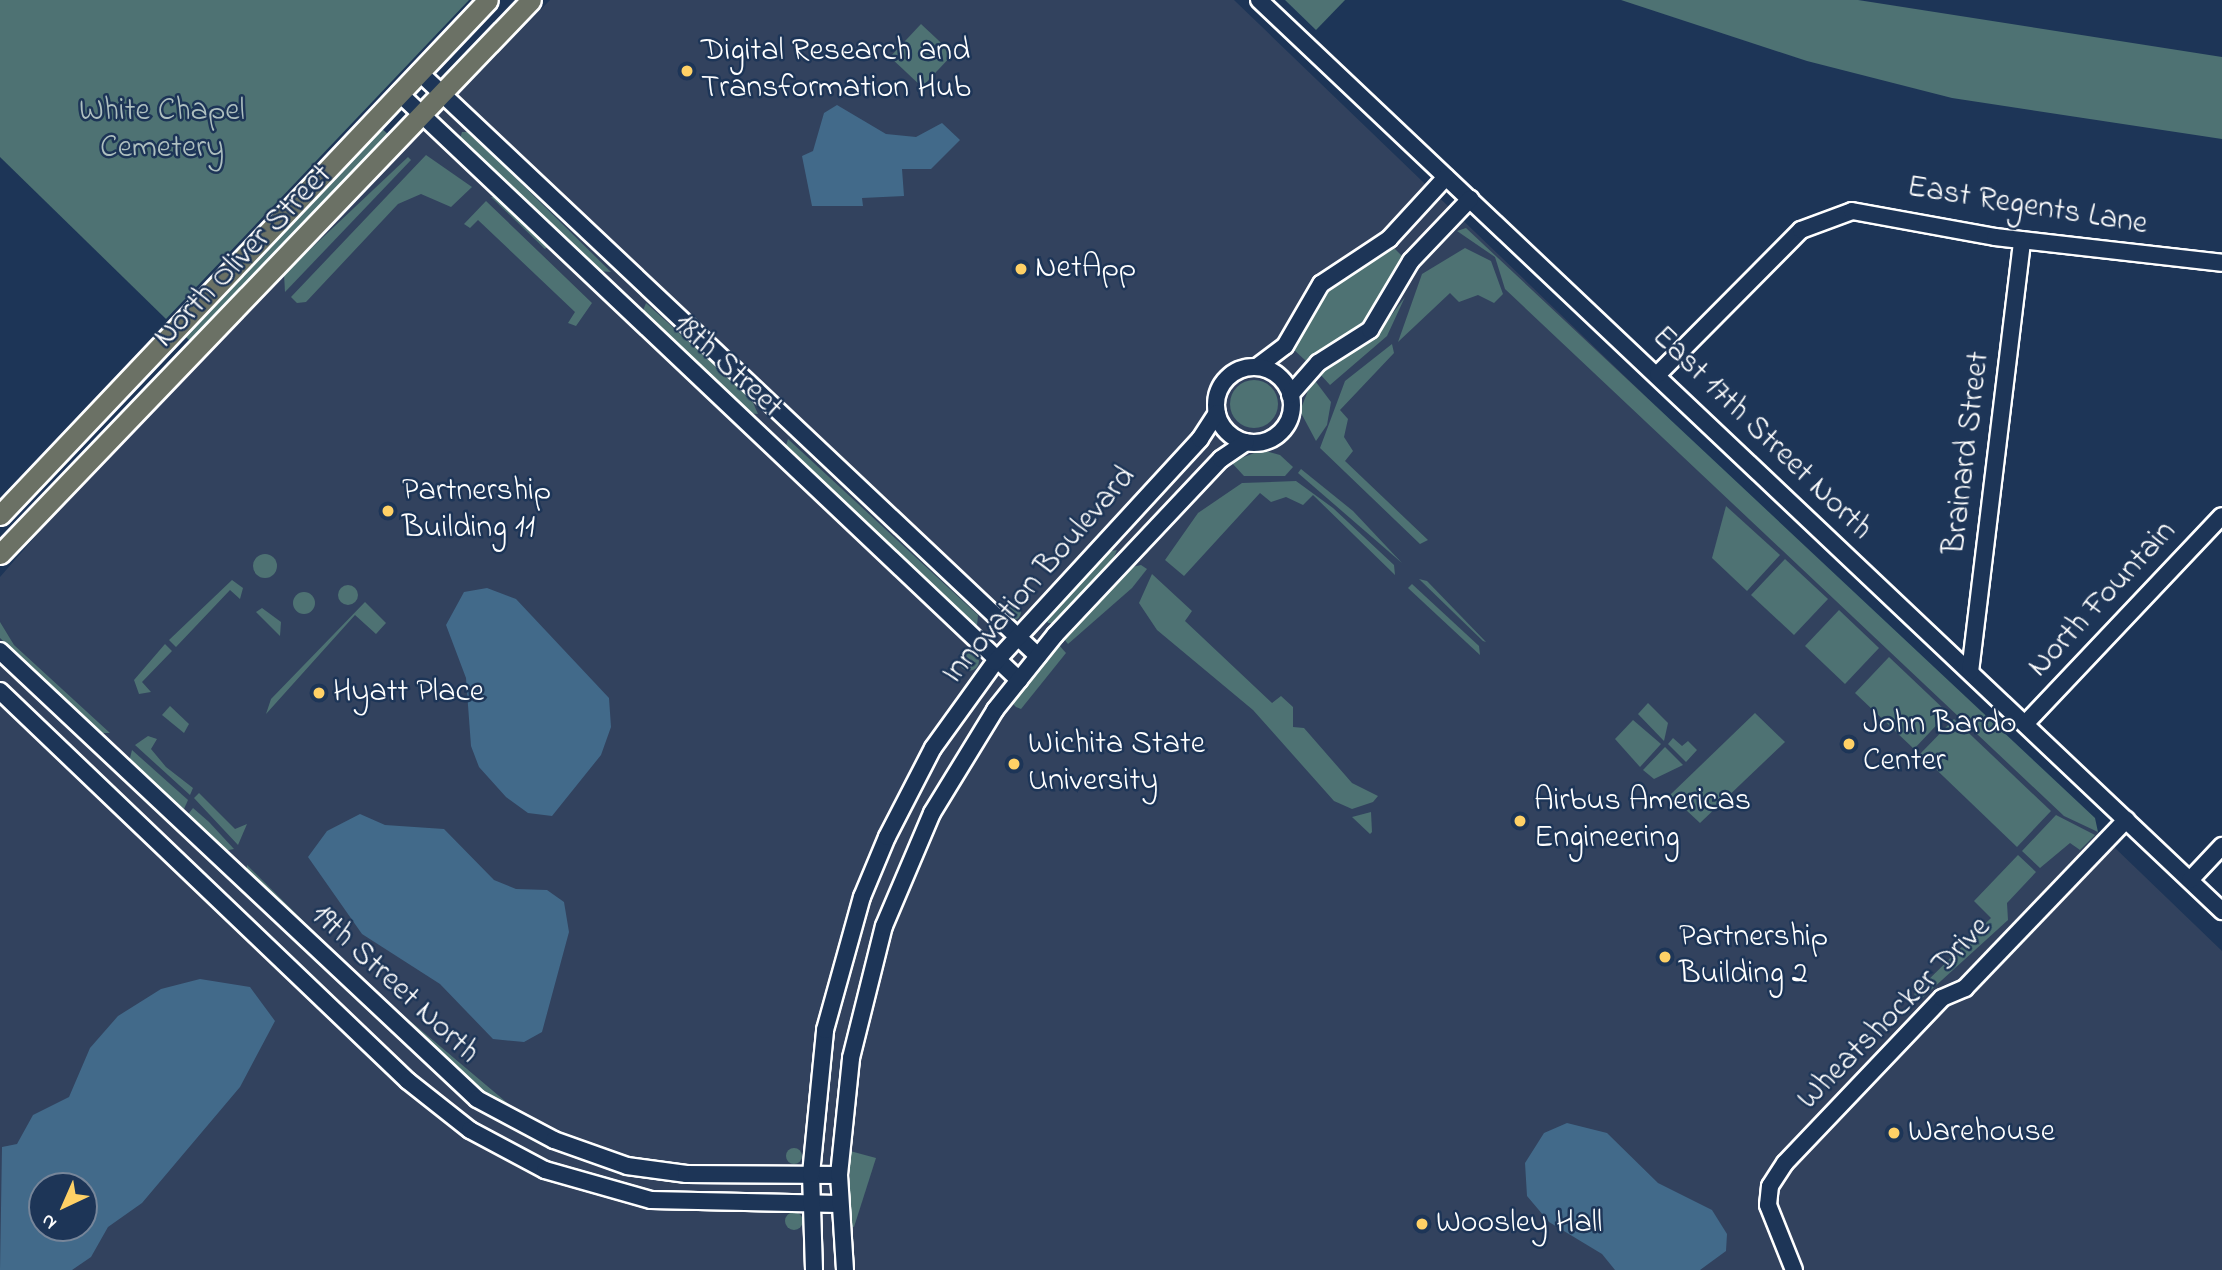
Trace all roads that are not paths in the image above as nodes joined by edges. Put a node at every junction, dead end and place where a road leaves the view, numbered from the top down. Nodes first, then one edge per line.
1 (488, 0) edge
2 (531, 0) edge
3 (1259, 0) edge
4 (419, 72) junction
5 (399, 93) junction
6 (442, 93) junction
7 (422, 114) junction
8 (1446, 177) junction
9 (1470, 199) junction
10 (2022, 240) junction
11 (2222, 262) edge
12 (1256, 367) junction
13 (1658, 374) junction
14 (1290, 395) junction
15 (1217, 413) junction
16 (1246, 442) junction
17 (0, 515) edge
18 (2222, 516) edge
19 (0, 555) edge
20 (1013, 638) junction
21 (0, 651) edge
22 (1038, 656) junction
23 (995, 662) junction
24 (1970, 672) junction
25 (1019, 680) junction
26 (0, 691) edge
27 (2025, 724) junction
28 (2126, 820) junction
29 (2222, 846) edge
30 (2190, 880) junction
31 (2222, 911) edge
32 (811, 1174) junction
33 (839, 1175) junction
34 (811, 1203) junction
35 (839, 1203) junction
36 (814, 1270) edge
37 (845, 1270) edge
38 (1794, 1270) edge

1 - 4 main road, North Oliver Street
2 - 6 main road, North Oliver Street
3 - 8 street, East 17th Street North
4 - 5 main road, North Oliver Street
4 - 6 street, 18th Street
5 - 7 street, 18th Street
5 - 17 main road, North Oliver Street
6 - 7 main road, North Oliver Street
6 - 20 street, 18th Street
7 - 19 main road, North Oliver Street
7 - 23 street, 18th Street
8 - 9 street, East 17th Street North
8 - 12 street, Innovation Boulevard
9 - 13 street, East 17th Street North
9 - 14 street, Innovation Boulevard
10 - 11 street, East Regents Lane
10 - 13 street, East Regents Lane
10 - 24 street, Brainard Street
12 - 14 street
12 - 15 street, Innovation Boulevard
13 - 24 street, East 17th Street North
14 - 16 street, Innovation Boulevard
15 - 16 street
15 - 20 street, Innovation Boulevard
16 - 22 street, Innovation Boulevard
18 - 27 street, North Fountain
20 - 22 street, 18th Street
20 - 23 street, Innovation Boulevard
21 - 32 street, 19th Street North
22 - 25 street, Innovation Boulevard
23 - 25 street, 18th Street
23 - 32 street, Innovation Boulevard
24 - 27 street, East 17th Street North
25 - 33 street, Innovation Boulevard
26 - 34 street, 19th Street North
27 - 28 street, East 17th Street North
28 - 30 street, East 17th Street North
28 - 38 street, Wheatshocker Drive
29 - 30 street
30 - 31 street, East 17th Street North
32 - 33 street, 19th Street North
32 - 34 street, Innovation Boulevard
33 - 35 street, Innovation Boulevard
34 - 35 street, 19th Street North
34 - 36 street, Innovation Boulevard
35 - 37 street, Innovation Boulevard

